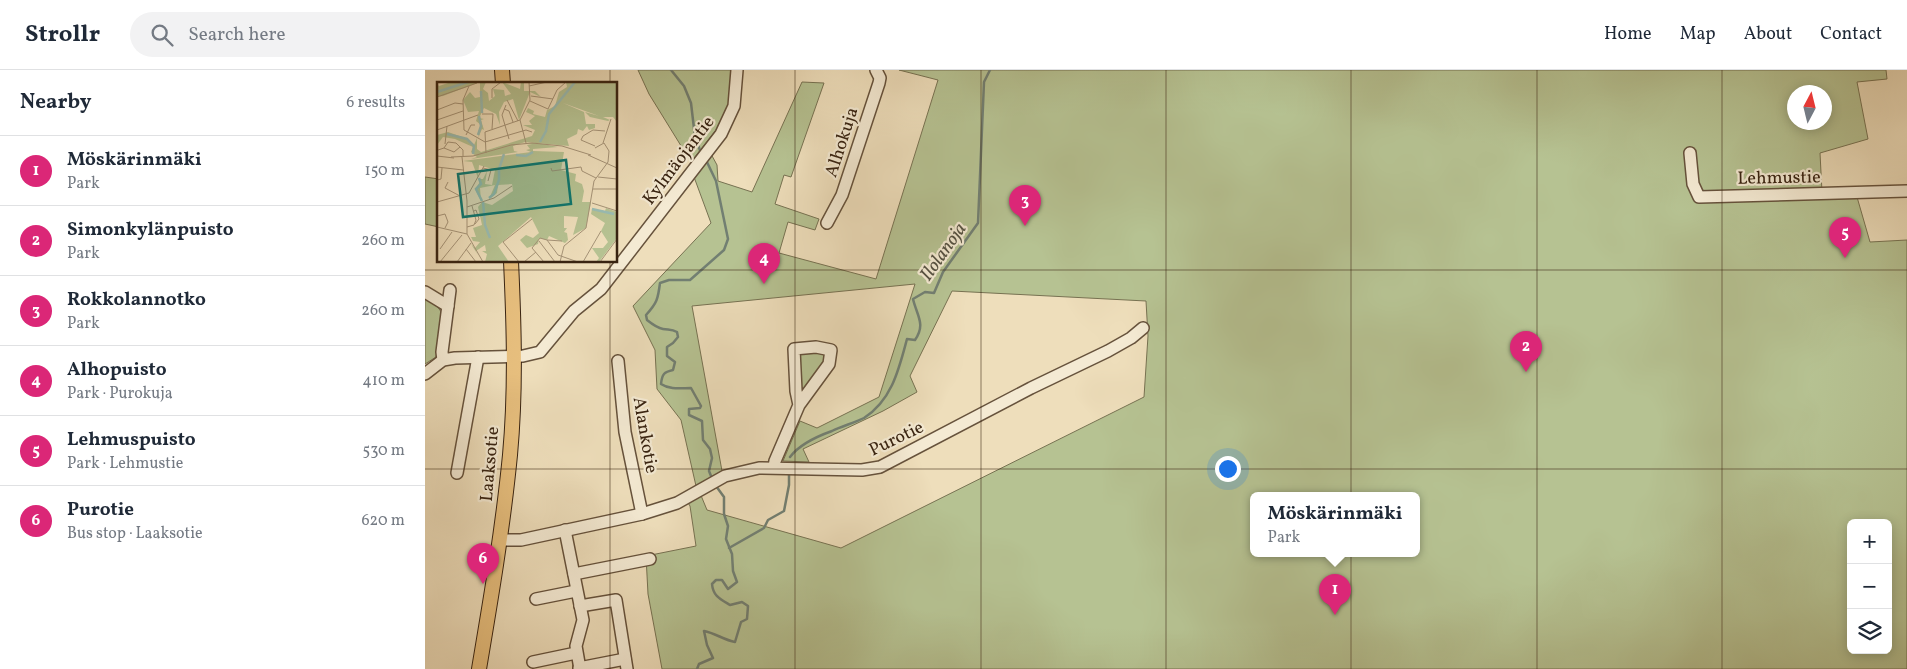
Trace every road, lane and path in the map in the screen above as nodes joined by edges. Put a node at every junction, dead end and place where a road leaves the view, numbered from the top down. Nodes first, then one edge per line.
1 (737, 70) edge
2 (877, 70) edge
3 (1690, 152) dead end
4 (1907, 191) edge
5 (827, 223) dead end
6 (511, 262) edge
7 (450, 290) dead end
8 (425, 292) edge
9 (449, 306) junction
10 (1143, 328) dead end
11 (514, 356) junction
12 (478, 357) junction
13 (443, 360) junction
14 (618, 361) dead end
15 (425, 374) edge
16 (799, 405) junction
17 (774, 467) junction
18 (457, 473) dead end
19 (642, 514) junction
20 (565, 530) junction
21 (500, 540) junction
22 (649, 559) dead end
23 (574, 574) junction
24 (577, 591) junction
25 (536, 599) dead end
26 (580, 606) junction
27 (577, 653) junction
28 (533, 662) dead end
29 (626, 664) edge
30 (580, 668) edge
31 (479, 669) edge

1 - 11 street, Kylmäojantie
2 - 5 street, Alhokuja
3 - 4 street, Lehmustie
6 - 11 main road, Laaksotie
7 - 9 street
8 - 9 street
9 - 13 street
10 - 17 street, Purotie
11 - 12 street, Kylmäojantie
11 - 21 main road, Laaksotie
12 - 13 street, Kylmäojantie
12 - 18 street
13 - 15 street
14 - 19 street, Alankotie
16 - 16 street
16 - 17 street
17 - 19 street, Purotie
19 - 20 street, Purotie
20 - 21 street, Purotie
20 - 23 street
21 - 31 main road, Laaksotie
22 - 23 street
23 - 24 street
24 - 25 street
24 - 26 street
26 - 27 street
26 - 29 street
27 - 28 street
27 - 30 street
29 - 30 street

